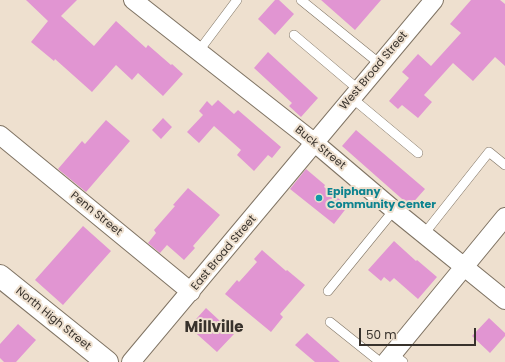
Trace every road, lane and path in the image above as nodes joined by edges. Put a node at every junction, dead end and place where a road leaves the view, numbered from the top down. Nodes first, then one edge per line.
1 (133, 0) edge
2 (237, 0) edge
3 (301, 0) edge
4 (428, 2) edge
5 (294, 35) dead end
6 (198, 52) junction
7 (380, 64) junction
8 (356, 94) junction
9 (0, 135) edge
10 (315, 143) junction
11 (418, 153) dead end
12 (505, 165) edge
13 (394, 210) junction
14 (505, 217) edge
15 (424, 234) junction
16 (465, 267) junction
17 (0, 276) edge
18 (328, 291) dead end
19 (191, 292) junction
20 (505, 300) edge
21 (330, 322) dead end
22 (391, 360) edge
23 (107, 362) edge
24 (131, 362) edge

1 - 6 street, Buck Street
2 - 6 lane
3 - 7 lane
4 - 7 street, West Broad Street
5 - 8 lane
6 - 10 street, Buck Street
7 - 8 street, West Broad Street
8 - 10 street, West Broad Street
8 - 11 lane
9 - 19 street, Penn Street
10 - 13 street, Buck Street
10 - 19 street, East Broad Street
12 - 15 lane
13 - 15 street, Buck Street
13 - 18 lane
14 - 16 street
15 - 16 street, Buck Street
16 - 20 street, Buck Street
16 - 22 street
17 - 23 street, North High Street
19 - 24 street, East Broad Street
21 - 22 lane

